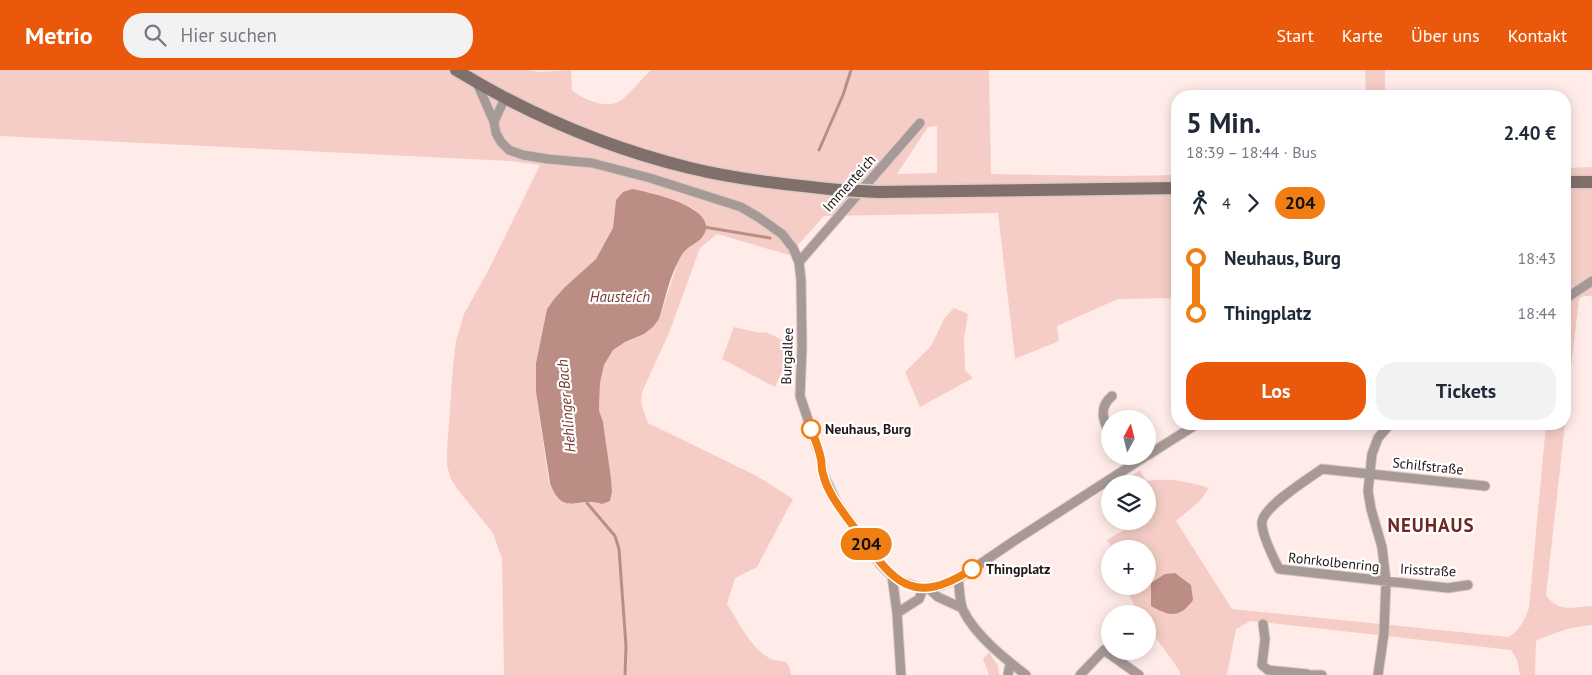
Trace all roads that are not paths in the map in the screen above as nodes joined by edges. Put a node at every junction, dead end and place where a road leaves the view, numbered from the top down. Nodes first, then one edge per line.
1 (456, 70) edge
2 (477, 83) junction
3 (504, 98) junction
4 (494, 122) junction
5 (920, 122) dead end
6 (1571, 182) edge
7 (1589, 184) edge
8 (1171, 188) edge
9 (798, 262) junction
10 (1592, 281) edge
11 (1571, 295) edge
12 (1112, 396) dead end
13 (1103, 410) edge
14 (1188, 430) edge
15 (1385, 430) edge
16 (1156, 450) edge
17 (1130, 466) edge
18 (1369, 474) junction
19 (1484, 486) dead end
20 (892, 576) junction
21 (958, 579) junction
22 (1386, 581) junction
23 (1468, 585) dead end
24 (925, 588) junction
25 (962, 608) junction
26 (897, 613) junction
27 (1263, 624) dead end
28 (1010, 662) junction
29 (1306, 674) edge
30 (901, 675) edge
31 (1008, 675) edge
32 (1026, 675) edge
33 (1080, 675) edge
34 (1138, 675) edge
35 (1322, 675) edge
36 (1378, 675) edge

1 - 2 street
2 - 3 street
2 - 4 street, Burgallee
3 - 4 street
3 - 8 street, bridge
4 - 9 street, Burgallee
5 - 9 street, Immenteich
6 - 7 street
9 - 20 street, Burgallee
10 - 11 street
12 - 13 street
14 - 16 street
15 - 18 street
17 - 21 street
18 - 19 street, Schilfstraße
18 - 22 street
18 - 22 street, Rohrkolbenring
20 - 24 street, Burgallee
20 - 26 street
21 - 24 street
21 - 25 street
22 - 23 street, Irisstraße
22 - 36 street
24 - 25 street, Burgallee
24 - 26 street
25 - 28 street
26 - 30 street
27 - 29 street
28 - 31 street
28 - 32 street
29 - 35 street
33 - 34 street

